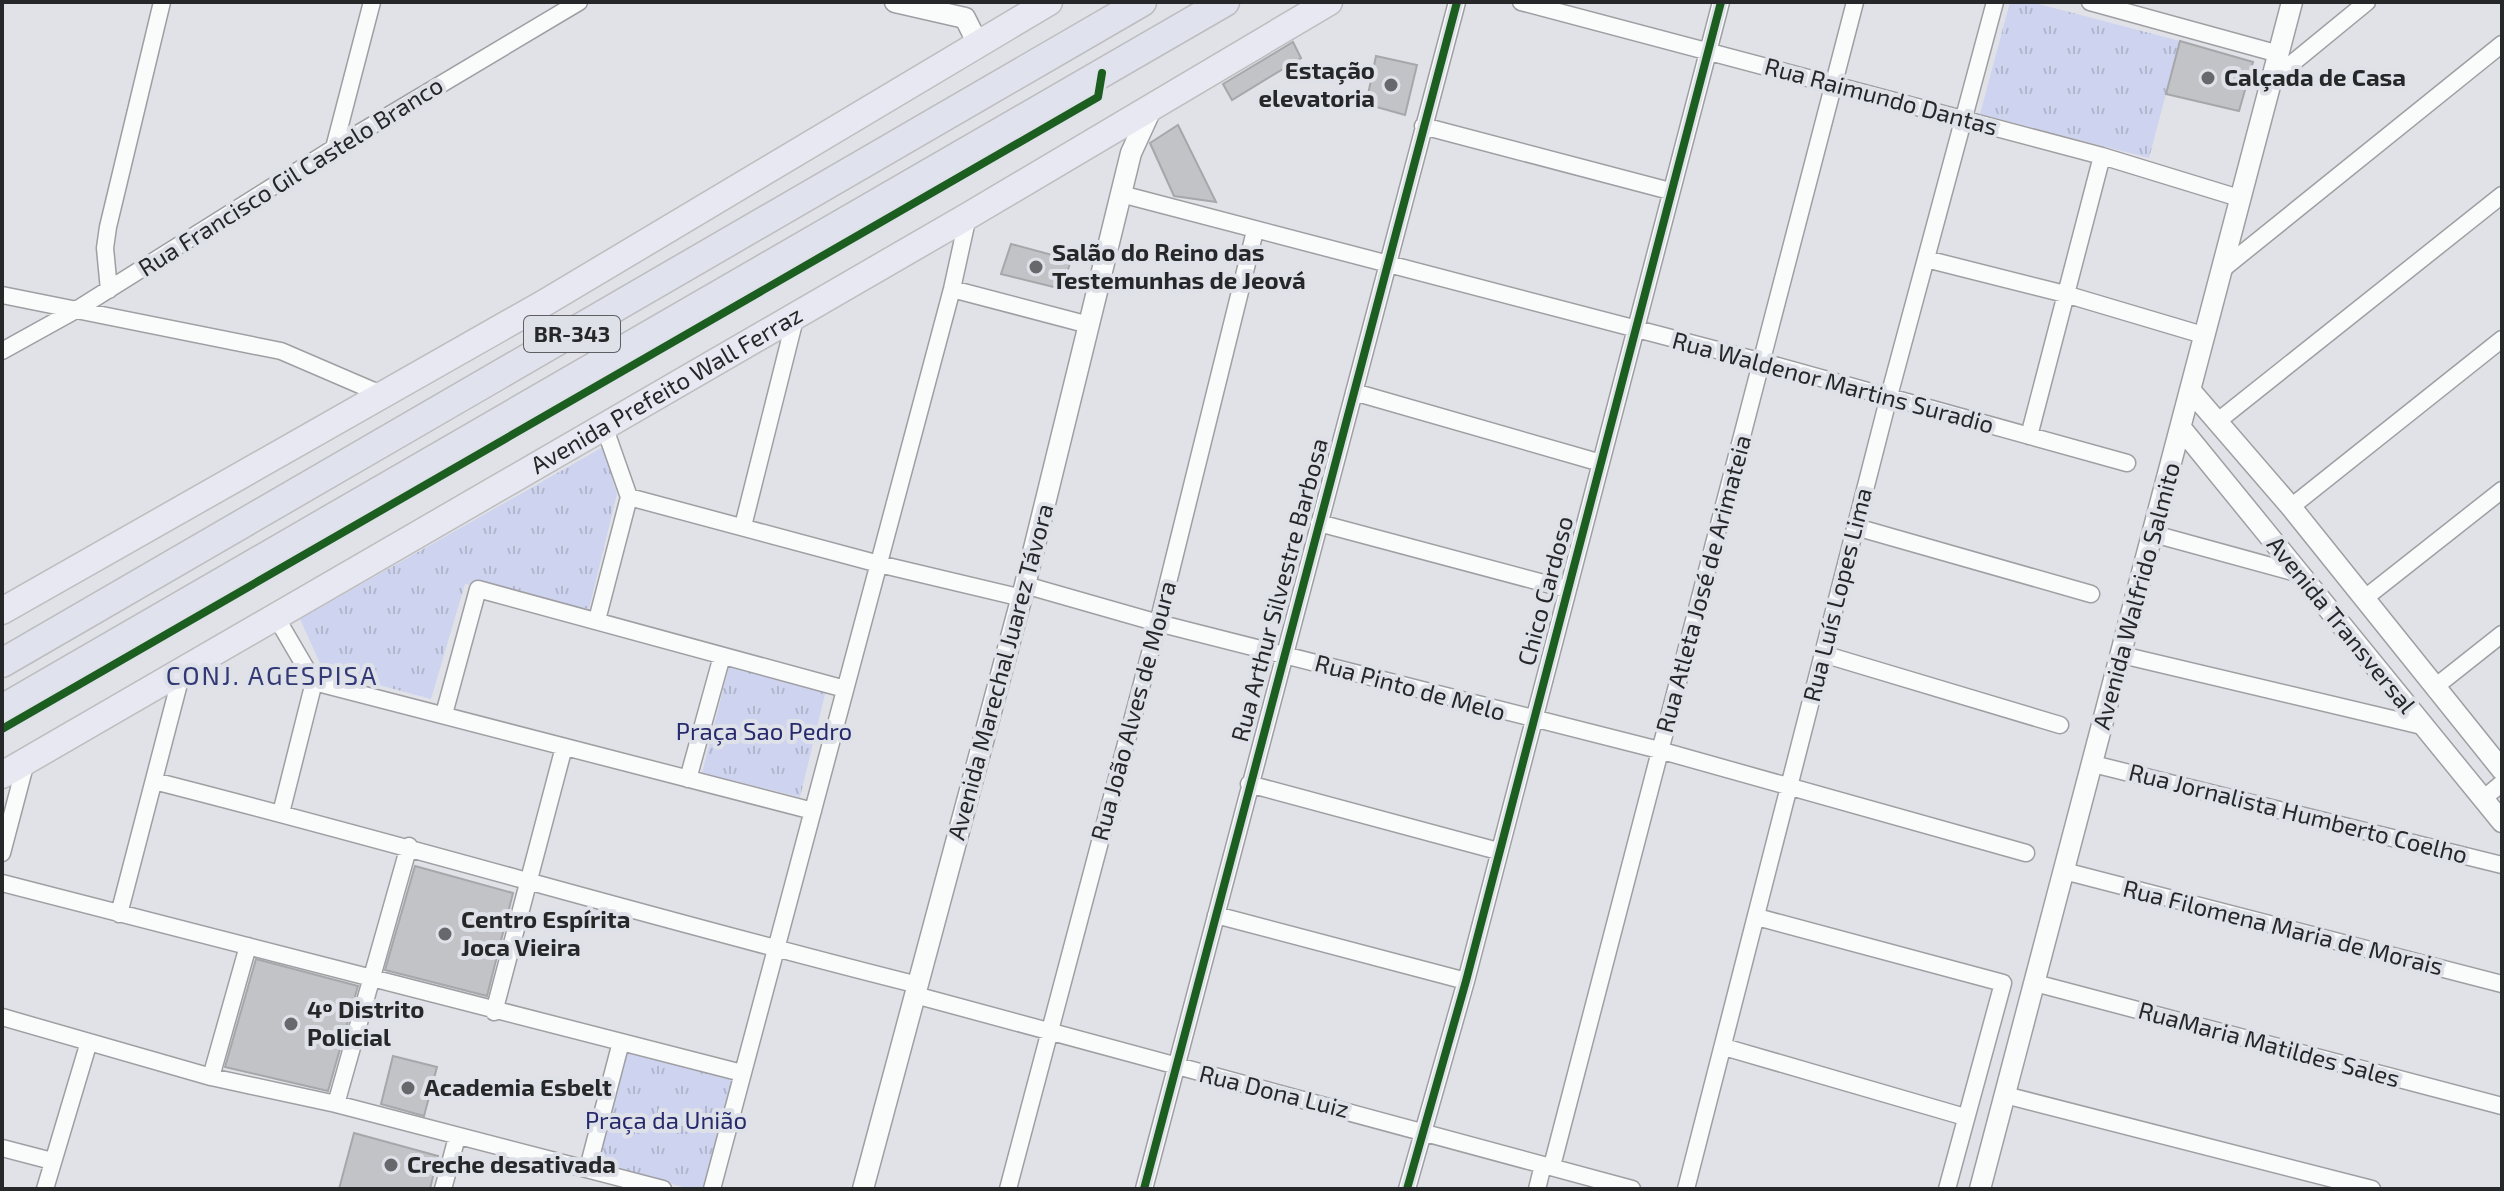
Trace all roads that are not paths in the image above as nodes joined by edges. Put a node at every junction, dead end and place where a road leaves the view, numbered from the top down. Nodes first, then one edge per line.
1 (162, 2) edge
2 (372, 2) edge
3 (579, 2) edge
4 (895, 2) edge
5 (1049, 2) edge
6 (1142, 2) edge
7 (1225, 2) edge
8 (1329, 2) edge
9 (1457, 2) edge
10 (1521, 2) edge
11 (1721, 2) edge
12 (1855, 2) edge
13 (1995, 2) edge
14 (2090, 2) edge
15 (2292, 2) edge
16 (2367, 2) edge
17 (960, 10) edge
18 (978, 44) junction
19 (2502, 44) edge
20 (1707, 52) junction
21 (2279, 54) junction
22 (2273, 79) junction
23 (1835, 85) junction
24 (1153, 105) junction
25 (1962, 118) junction
26 (1423, 126) junction
27 (1114, 128) junction
28 (334, 148) junction
29 (1131, 153) junction
30 (2102, 156) junction
31 (1670, 191) junction
32 (1121, 194) junction
33 (2502, 195) edge
34 (2239, 198) junction
35 (968, 216) junction
36 (1255, 231) junction
37 (1926, 259) junction
38 (1387, 266) junction
39 (2224, 268) junction
40 (952, 289) junction
41 (109, 290) junction
42 (2065, 294) junction
43 (2, 295) edge
44 (76, 310) junction
45 (796, 315) junction
46 (1089, 325) junction
47 (1636, 330) junction
48 (2203, 335) junction
49 (2502, 339) edge
50 (2, 351) edge
51 (1763, 362) junction
52 (2190, 390) junction
53 (1354, 392) junction
54 (381, 394) junction
55 (1889, 396) junction
56 (2218, 421) junction
57 (604, 426) junction
58 (2181, 428) junction
59 (2029, 436) junction
60 (1601, 463) junction
61 (2127, 463) dead end
62 (2502, 490) edge
63 (629, 497) junction
64 (2291, 507) junction
65 (1319, 523) junction
66 (743, 526) junction
67 (1856, 527) junction
68 (2154, 534) junction
69 (879, 564) junction
70 (2300, 574) junction
71 (1566, 589) junction
72 (1024, 592) junction
73 (2091, 594) dead end
74 (2365, 598) junction
75 (2, 611) edge
76 (276, 617) junction
77 (597, 620) junction
78 (1158, 623) junction
79 (2502, 634) edge
80 (1823, 654) junction
81 (2122, 655) junction
82 (722, 656) junction
83 (1285, 656) junction
84 (2, 663) edge
85 (182, 672) junction
86 (314, 682) junction
87 (2435, 687) junction
88 (845, 689) junction
89 (2, 709) edge
90 (444, 714) junction
91 (1533, 721) junction
92 (2060, 725) dead end
93 (2422, 726) junction
94 (564, 747) junction
95 (1659, 750) junction
96 (26, 762) junction
97 (2093, 764) junction
98 (2502, 770) edge
99 (2, 775) edge
100 (688, 779) junction
101 (154, 781) junction
102 (2502, 783) edge
103 (1249, 784) junction
104 (1789, 787) junction
105 (2483, 799) junction
106 (813, 811) junction
107 (281, 813) junction
108 (2502, 822) edge
109 (409, 846) junction
110 (1498, 851) junction
111 (2, 853) edge
112 (2026, 853) dead end
113 (2502, 865) edge
114 (2064, 871) junction
115 (529, 881) junction
116 (2, 883) edge
117 (119, 914) junction
118 (1216, 915) junction
119 (1757, 917) junction
120 (248, 946) junction
121 (778, 950) junction
122 (371, 979) junction
123 (1466, 981) junction
124 (2035, 983) junction
125 (2502, 984) edge
126 (917, 990) junction
127 (494, 1012) junction
128 (2, 1017) edge
129 (1050, 1032) junction
130 (621, 1042) junction
131 (88, 1045) junction
132 (1724, 1047) junction
133 (1175, 1067) junction
134 (742, 1073) junction
135 (211, 1077) junction
136 (2005, 1095) junction
137 (336, 1104) junction
138 (2502, 1106) edge
139 (1965, 1117) junction
140 (1424, 1130) junction
141 (457, 1137) junction
142 (2, 1148) edge
143 (52, 1161) junction
144 (1548, 1166) junction
145 (588, 1168) junction
146 (45, 1189) edge
147 (443, 1189) edge
148 (663, 1189) edge
149 (712, 1189) edge
150 (863, 1189) edge
151 (1008, 1189) edge
152 (1144, 1189) edge
153 (1407, 1189) edge
154 (1537, 1189) edge
155 (1632, 1189) edge
156 (1686, 1189) edge
157 (1947, 1189) edge
158 (1980, 1189) edge
159 (2372, 1189) edge

1 - 41 street
2 - 28 street
3 - 28 street, Rua Francisco Gil Castelo Branco
4 - 17 street
5 - 18 main road
6 - 84 highway, BR-343
7 - 89 highway, BR-343
8 - 24 main road, Avenida Prefeito Wall Ferraz
9 - 26 street, Rua Arthur Silvestre Barbosa
10 - 20 street, Rua Raimundo Dantas
11 - 20 street, Chico Cardoso
12 - 23 street, Rua Atleta José de Arimateia
13 - 25 street, Rua Luís Lopes Lima
14 - 21 street
15 - 21 street, Avenida Walfrido Salmito
16 - 22 street
17 - 18 street
18 - 54 main road
19 - 39 street
20 - 23 street, Rua Raimundo Dantas
20 - 31 street, Chico Cardoso
21 - 22 street, Avenida Walfrido Salmito
22 - 34 street, Avenida Walfrido Salmito
23 - 25 street, Rua Raimundo Dantas
23 - 51 street, Rua Atleta José de Arimateia
24 - 27 main road, Avenida Prefeito Wall Ferraz
24 - 29 street, Avenida Marechal Juarez Távora
25 - 30 street, Rua Raimundo Dantas
25 - 37 street, Rua Luís Lopes Lima
26 - 31 street
26 - 38 street, Rua Arthur Silvestre Barbosa
27 - 29 street
27 - 35 main road, Avenida Prefeito Wall Ferraz
28 - 41 street, Rua Francisco Gil Castelo Branco
29 - 32 street, Avenida Marechal Juarez Távora
30 - 34 street, Rua Raimundo Dantas
30 - 42 street
31 - 47 street, Chico Cardoso
32 - 36 street, Rua Waldenor Martins Suradio
32 - 46 street, Avenida Marechal Juarez Távora
33 - 56 street
34 - 39 street, Avenida Walfrido Salmito
35 - 40 street
35 - 45 main road, Avenida Prefeito Wall Ferraz
36 - 38 street, Rua Waldenor Martins Suradio
36 - 78 street, Rua João Alves de Moura
37 - 42 street
37 - 55 street, Rua Luís Lopes Lima
38 - 47 street, Rua Waldenor Martins Suradio
38 - 53 street, Rua Arthur Silvestre Barbosa
39 - 48 street, Avenida Walfrido Salmito
40 - 46 street
40 - 69 street
41 - 44 street, Rua Francisco Gil Castelo Branco
42 - 48 street
42 - 59 street
43 - 44 street
44 - 50 street, Rua Francisco Gil Castelo Branco
44 - 54 street
45 - 57 main road, Avenida Prefeito Wall Ferraz
45 - 66 street
46 - 72 street, Avenida Marechal Juarez Távora
47 - 51 street, Rua Waldenor Martins Suradio
47 - 60 street, Chico Cardoso
48 - 52 street, Avenida Walfrido Salmito
49 - 64 street
51 - 55 street, Rua Waldenor Martins Suradio
51 - 95 street, Rua Atleta José de Arimateia
52 - 56 street, Avenida Transversal
52 - 58 street, Avenida Walfrido Salmito
53 - 60 street
53 - 65 street, Rua Arthur Silvestre Barbosa
54 - 75 main road
55 - 59 street, Rua Waldenor Martins Suradio
55 - 67 street, Rua Luís Lopes Lima
56 - 64 street, Avenida Transversal
57 - 63 street
57 - 76 main road, Avenida Prefeito Wall Ferraz
58 - 68 street, Avenida Walfrido Salmito
58 - 70 street, Avenida Transversal
59 - 61 street, Rua Waldenor Martins Suradio
60 - 71 street, Chico Cardoso
62 - 74 street
63 - 66 street, Rua Pinto de Melo
63 - 77 street
64 - 74 street, Avenida Transversal
65 - 71 street
65 - 83 street, Rua Arthur Silvestre Barbosa
66 - 69 street, Rua Pinto de Melo
67 - 73 street
67 - 80 street, Rua Luís Lopes Lima
68 - 70 street
68 - 81 street, Avenida Walfrido Salmito
69 - 72 street, Rua Pinto de Melo
69 - 88 street
70 - 93 street, Avenida Transversal
71 - 91 street, Chico Cardoso
72 - 78 street, Rua Pinto de Melo
72 - 126 street, Avenida Marechal Juarez Távora
74 - 87 street, Avenida Transversal
76 - 85 main road, Avenida Prefeito Wall Ferraz
76 - 86 street
77 - 82 street
77 - 90 street
78 - 83 street, Rua Pinto de Melo
78 - 129 street, Rua João Alves de Moura
79 - 87 street
80 - 92 street
80 - 104 street, Rua Luís Lopes Lima
81 - 93 street
81 - 97 street, Avenida Walfrido Salmito
82 - 88 street
82 - 100 street
83 - 91 street, Rua Pinto de Melo
83 - 103 street, Rua Arthur Silvestre Barbosa
85 - 96 main road, Avenida Prefeito Wall Ferraz
85 - 101 street
86 - 90 street
86 - 107 street
87 - 98 street, Avenida Transversal
88 - 106 street
90 - 94 street
91 - 95 street, Rua Pinto de Melo
91 - 110 street, Chico Cardoso
93 - 105 street, Avenida Transversal
94 - 100 street
94 - 115 street
95 - 104 street, Rua Pinto de Melo
95 - 144 street, Rua Atleta José de Arimateia
96 - 99 main road, Avenida Prefeito Wall Ferraz
96 - 111 street
97 - 113 street, Rua Jornalista Humberto Coelho
97 - 114 street, Avenida Walfrido Salmito
100 - 106 street
101 - 107 street, Rua Dona Luiz
101 - 117 street
102 - 105 street
103 - 110 street
103 - 118 street, Rua Arthur Silvestre Barbosa
104 - 112 street, Rua Pinto de Melo
104 - 119 street, Rua Luís Lopes Lima
105 - 108 street, Avenida Transversal
106 - 121 street
107 - 109 street, Rua Dona Luiz
109 - 115 street, Rua Dona Luiz
109 - 122 street
110 - 123 street, Chico Cardoso
114 - 124 street, Avenida Walfrido Salmito
114 - 125 street, Rua Filomena Maria de Morais
115 - 121 street, Rua Dona Luiz
115 - 127 street
116 - 117 street
117 - 120 street
118 - 123 street
118 - 133 street, Rua Arthur Silvestre Barbosa
119 - 132 street, Rua Luís Lopes Lima
119 - 139 street
120 - 122 street
120 - 135 street
121 - 126 street, Rua Dona Luiz
121 - 134 street
122 - 127 street
122 - 137 street
123 - 140 street, Chico Cardoso
124 - 136 street, Avenida Walfrido Salmito
124 - 138 street, RuaMaria Matildes Sales
126 - 129 street, Rua Dona Luiz
126 - 150 street, Avenida Marechal Juarez Távora
127 - 130 street
128 - 131 street
129 - 133 street, Rua Dona Luiz
129 - 151 street, Rua João Alves de Moura
130 - 134 street
130 - 145 street
131 - 135 street
131 - 143 street
132 - 139 street
132 - 156 street, Rua Luís Lopes Lima
133 - 140 street, Rua Dona Luiz
133 - 152 street, Rua Arthur Silvestre Barbosa
134 - 149 street
135 - 137 street
136 - 158 street, Avenida Walfrido Salmito
136 - 159 street
137 - 141 street
139 - 157 street
140 - 144 street, Rua Dona Luiz
140 - 153 street, Chico Cardoso
141 - 145 street
141 - 147 street
142 - 143 street
143 - 146 street
144 - 154 street, Rua Atleta José de Arimateia
144 - 155 street, Rua Dona Luiz
145 - 148 street

